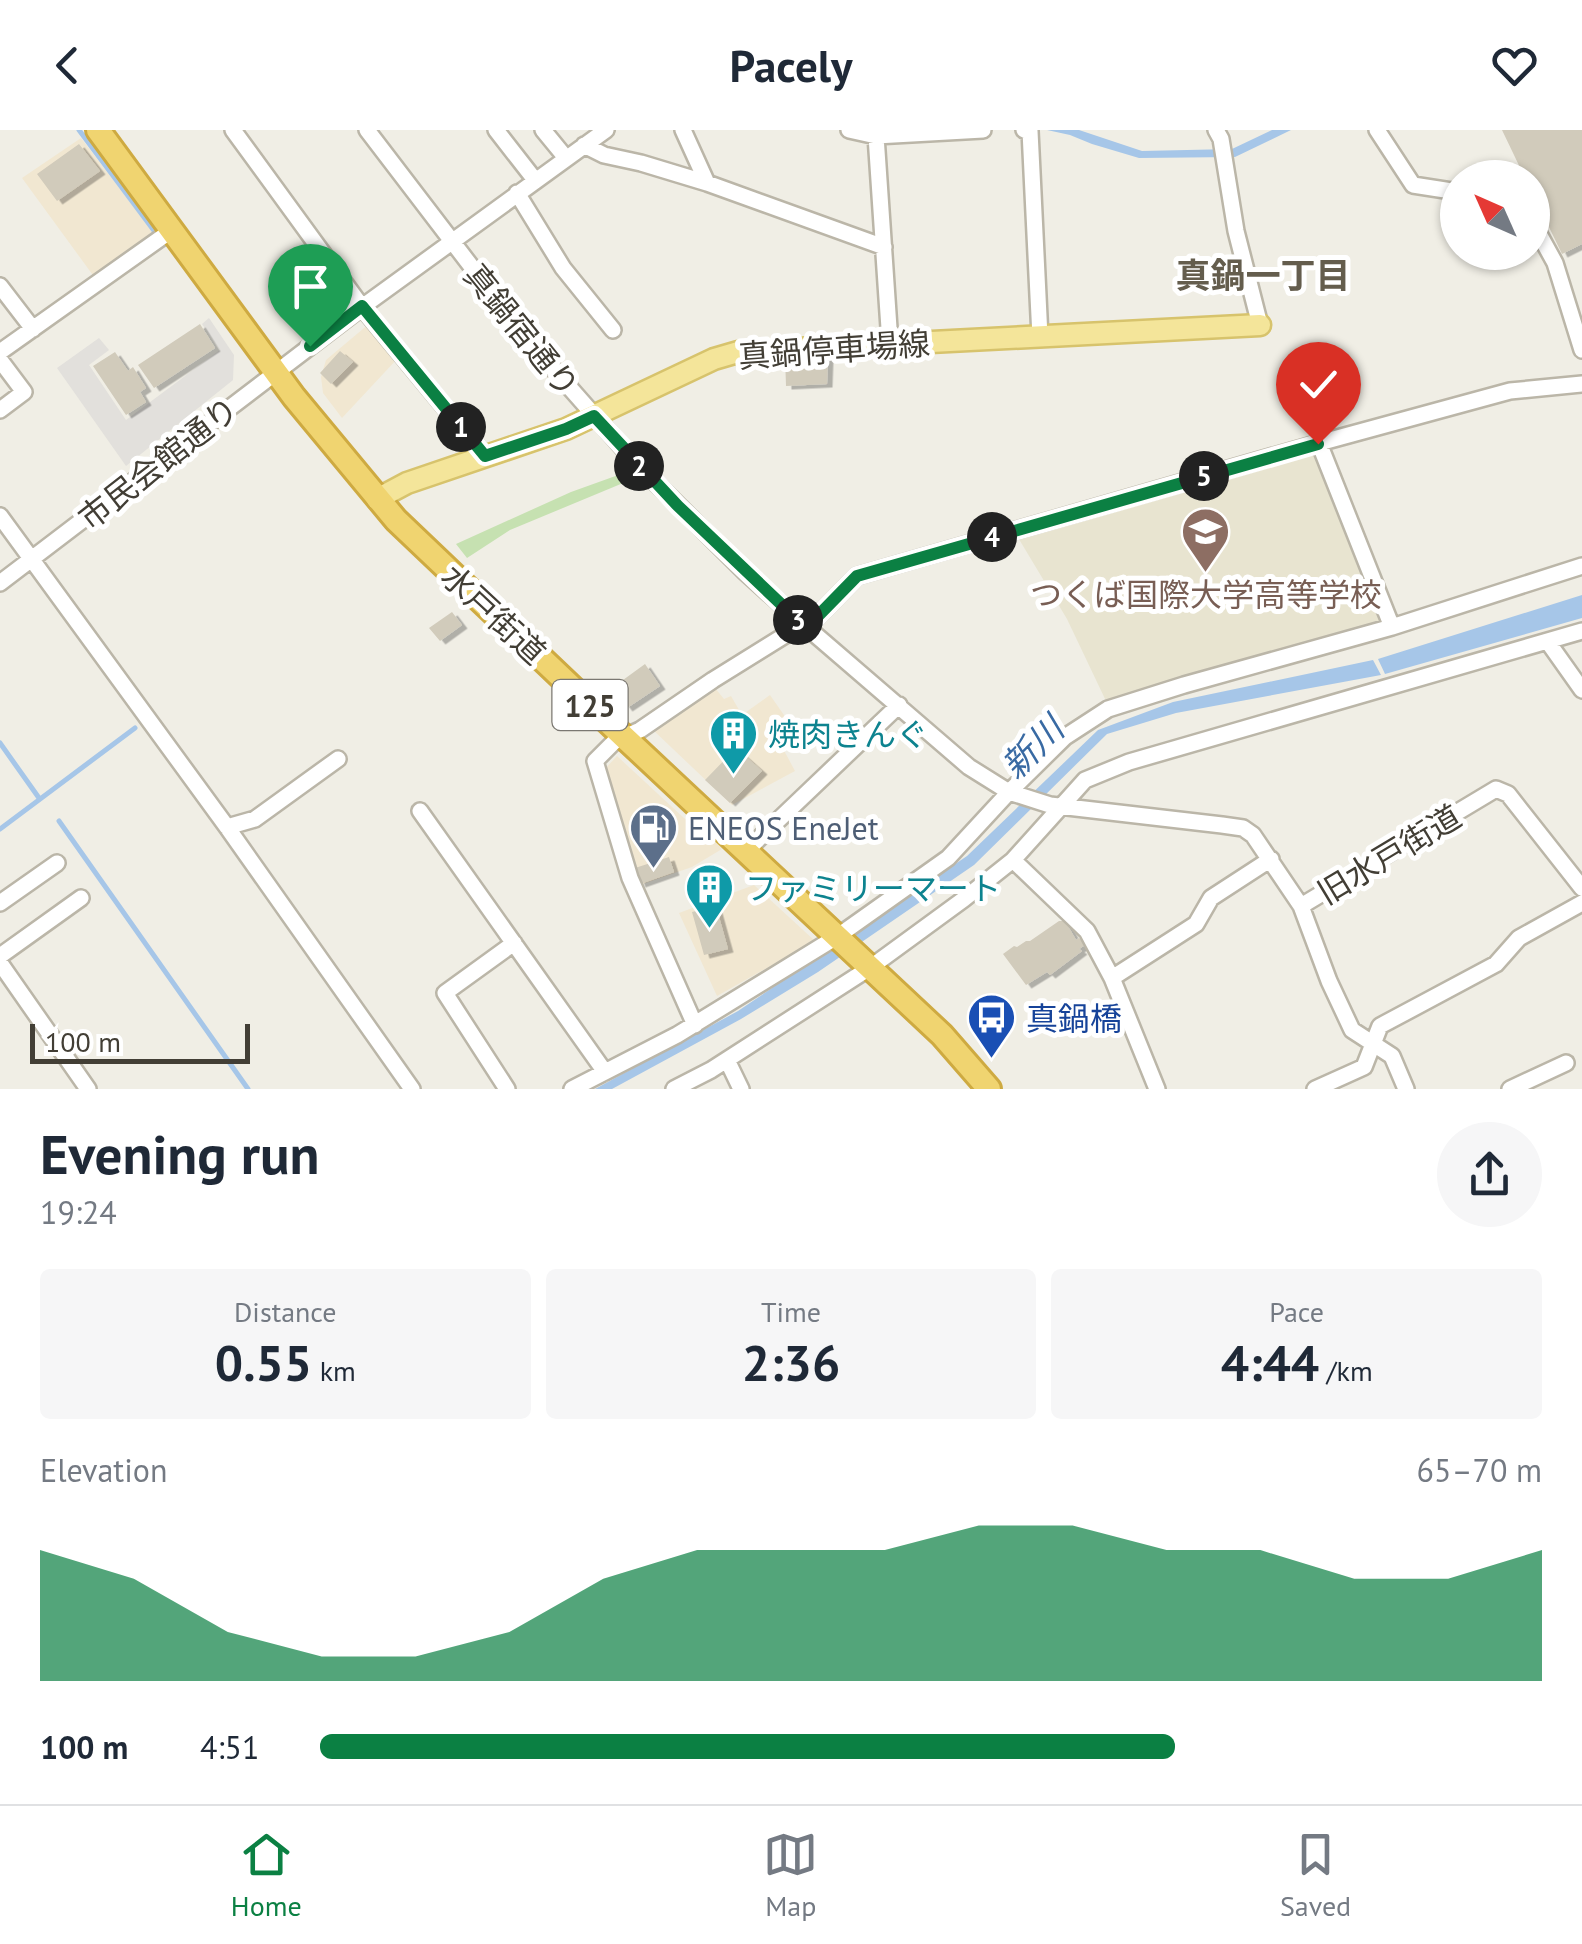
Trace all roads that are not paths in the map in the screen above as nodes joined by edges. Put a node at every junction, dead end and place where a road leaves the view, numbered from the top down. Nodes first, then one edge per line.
1 (98, 130) edge
2 (234, 130) edge
3 (366, 130) edge
4 (496, 130) edge
5 (542, 130) edge
6 (606, 130) edge
7 (683, 130) edge
8 (849, 130) edge
9 (983, 130) edge
10 (1024, 130) edge
11 (1237, 130) edge
12 (1377, 130) edge
13 (1218, 135) edge
14 (876, 136) junction
15 (584, 145) junction
16 (566, 158) junction
17 (535, 180) junction
18 (707, 183) junction
19 (1440, 189) edge
20 (517, 193) junction
21 (172, 230) junction
22 (451, 242) junction
23 (884, 247) junction
24 (1550, 253) edge
25 (0, 286) edge
26 (362, 306) junction
27 (1260, 326) joint
28 (32, 330) junction
29 (613, 330) dead end
30 (1040, 337) junction
31 (890, 343) junction
32 (1582, 350) edge
33 (0, 352) edge
34 (0, 360) edge
35 (276, 372) junction
36 (1582, 384) edge
37 (0, 410) edge
38 (594, 416) junction
39 (1318, 444) junction
40 (485, 456) junction
41 (377, 500) junction
42 (0, 516) edge
43 (32, 560) junction
44 (1582, 566) edge
45 (0, 584) edge
46 (802, 624) junction
47 (1392, 627) junction
48 (1582, 631) edge
49 (1548, 642) junction
50 (1582, 690) edge
51 (899, 705) junction
52 (624, 738) junction
53 (338, 759) dead end
54 (1015, 794) junction
55 (1055, 806) junction
56 (420, 811) dead end
57 (227, 826) junction
58 (746, 851) junction
59 (1272, 859) junction
60 (1014, 860) junction
61 (56, 863) dead end
62 (1582, 888) edge
63 (80, 898) dead end
64 (0, 903) edge
65 (1582, 903) edge
66 (1302, 906) junction
67 (840, 938) junction
68 (514, 943) junction
69 (0, 960) edge
70 (868, 965) junction
71 (1112, 978) junction
72 (694, 1024) junction
73 (1373, 1045) junction
74 (727, 1060) junction
75 (1566, 1064) dead end
76 (605, 1072) junction
77 (88, 1089) edge
78 (412, 1089) edge
79 (507, 1089) edge
80 (572, 1089) edge
81 (674, 1089) edge
82 (741, 1089) edge
83 (989, 1089) edge
84 (1157, 1089) edge
85 (1316, 1089) edge
86 (1406, 1089) edge
87 (1510, 1089) edge

1 - 21 highway, 水戸街道 / 125
2 - 26 street
3 - 22 street, 真鍋宿通り
4 - 17 street
5 - 16 street
6 - 15 street, 市民会館通り
7 - 18 street
8 - 14 street
9 - 14 street
10 - 30 street
11 - 13 street
12 - 19 street
13 - 27 street
14 - 23 street
15 - 16 street, 市民会館通り
15 - 18 street
16 - 17 street, 市民会館通り
17 - 20 street, 市民会館通り
18 - 23 street
20 - 22 street, 市民会館通り
20 - 29 street
21 - 28 street
21 - 35 highway, 水戸街道 / 125
22 - 26 street, 市民会館通り
22 - 38 street, 真鍋宿通り
23 - 31 street
24 - 32 street
25 - 28 street
26 - 35 street, 市民会館通り
26 - 40 street
27 - 30 main road, 真鍋停車場線
28 - 33 street
30 - 31 main road, 真鍋停車場線
31 - 38 main road, 真鍋停車場線
34 - 37 street
35 - 41 highway, 水戸街道 / 125
35 - 43 street, 市民会館通り
36 - 39 street
38 - 40 main road, 真鍋停車場線
38 - 46 street, 真鍋宿通り
39 - 46 street
39 - 47 street
40 - 41 main road, 真鍋停車場線
41 - 52 highway, 水戸街道 / 125
42 - 43 street
43 - 45 street, 市民会館通り
43 - 57 street
44 - 47 street
46 - 51 street, 真鍋宿通り
46 - 52 street
47 - 54 street
48 - 49 street
49 - 50 street
49 - 55 street
51 - 54 street, 真鍋宿通り
51 - 58 street
52 - 58 highway, 水戸街道 / 125
52 - 72 street
53 - 57 street
54 - 55 street, 旧水戸街道
54 - 67 street
55 - 59 street, 旧水戸街道
55 - 60 street
56 - 68 street
57 - 78 street
58 - 67 highway, 水戸街道 / 125
59 - 66 street, 旧水戸街道
59 - 71 street
60 - 70 street
60 - 71 street
61 - 64 street
62 - 66 street, 旧水戸街道
63 - 69 street
65 - 73 street
66 - 73 street
67 - 70 highway, 水戸街道 / 125
67 - 72 street
68 - 76 street
68 - 79 street
69 - 77 street
70 - 74 street
70 - 83 highway, 水戸街道 / 125
71 - 84 street
72 - 76 street
73 - 85 street
73 - 86 street
74 - 81 street
74 - 82 street
75 - 87 street
76 - 80 street

